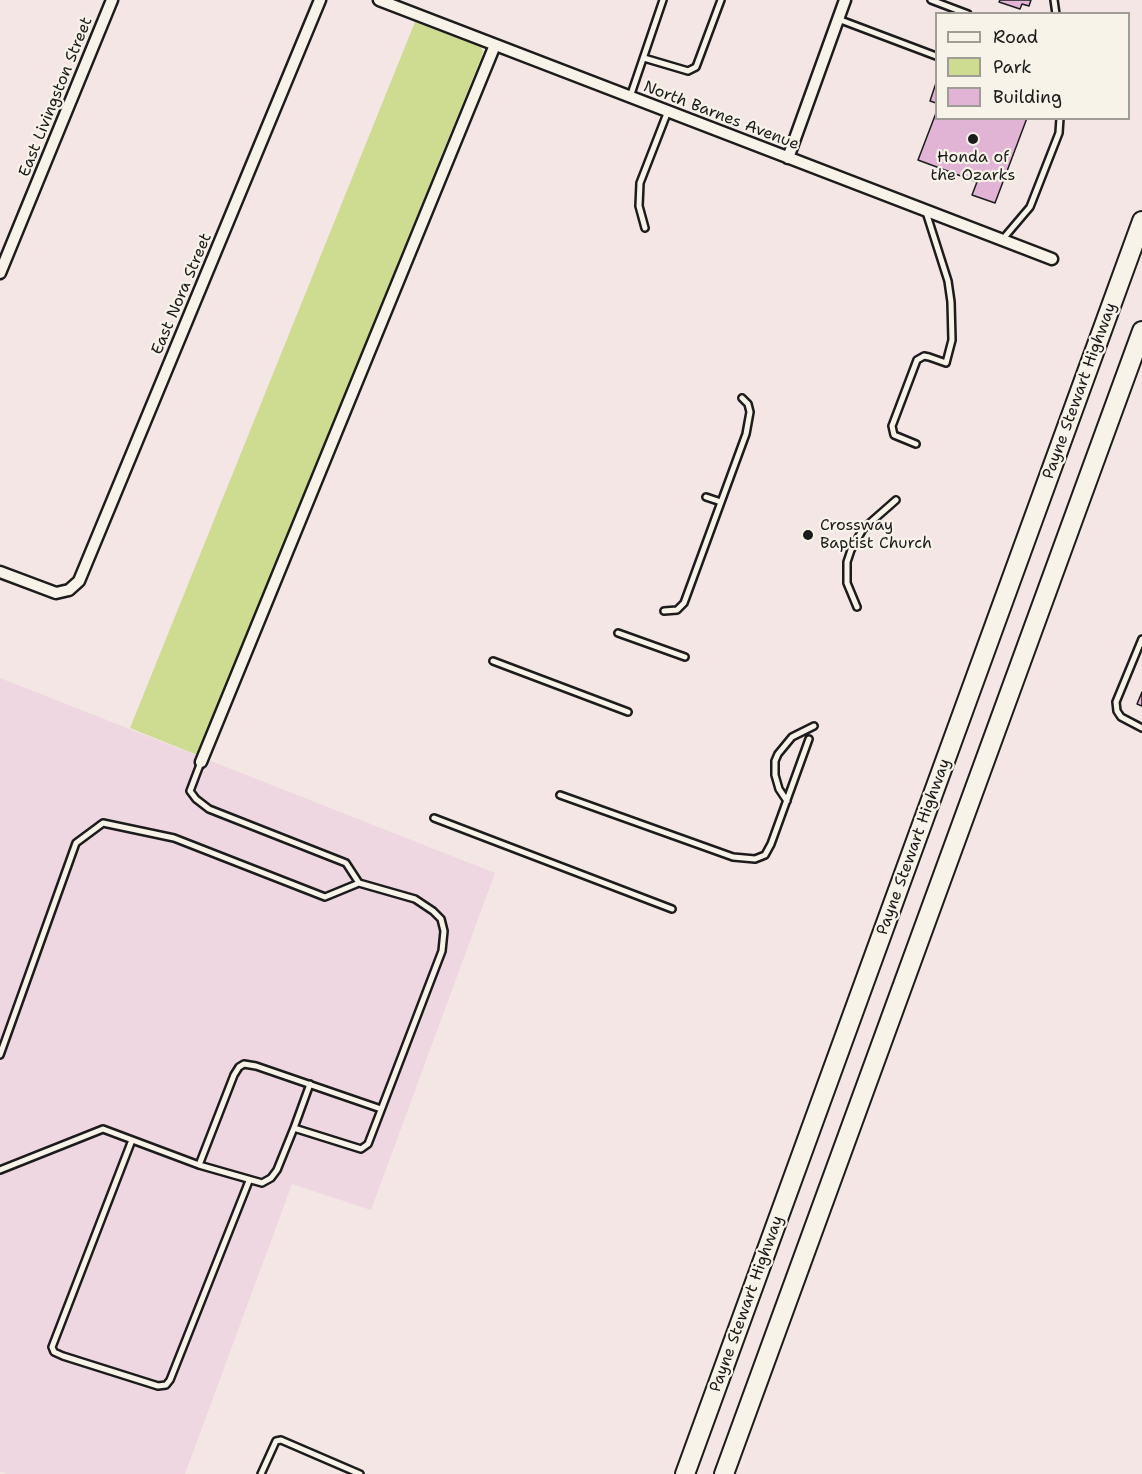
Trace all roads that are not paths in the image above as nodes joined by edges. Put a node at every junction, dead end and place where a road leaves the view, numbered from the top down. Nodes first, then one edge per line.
1 (112, 0) edge
2 (320, 0) edge
3 (379, 0) edge
4 (663, 0) edge
5 (721, 0) edge
6 (845, 0) edge
7 (931, 0) edge
8 (963, 12) edge
9 (838, 19) junction
10 (495, 45) junction
11 (935, 56) edge
12 (644, 58) junction
13 (630, 97) junction
14 (668, 111) junction
15 (1060, 120) edge
16 (788, 158) junction
17 (925, 210) junction
18 (1142, 221) edge
19 (645, 228) dead end
20 (1002, 240) junction
21 (1052, 259) dead end
22 (0, 273) edge
23 (1142, 331) edge
24 (742, 398) dead end
25 (916, 444) dead end
26 (706, 497) dead end
27 (896, 500) dead end
28 (721, 502) junction
29 (0, 572) edge
30 (857, 608) dead end
31 (664, 611) dead end
32 (618, 633) dead end
33 (1142, 639) edge
34 (685, 657) dead end
35 (493, 662) dead end
36 (628, 712) dead end
37 (814, 726) dead end
38 (1142, 728) edge
39 (809, 739) dead end
40 (201, 762) joint
41 (560, 795) dead end
42 (787, 801) junction
43 (434, 818) dead end
44 (359, 883) junction
45 (672, 909) dead end
46 (0, 1055) edge
47 (310, 1084) junction
48 (381, 1109) junction
49 (294, 1128) junction
50 (132, 1140) junction
51 (199, 1165) junction
52 (0, 1170) edge
53 (249, 1180) junction
54 (261, 1474) edge
55 (360, 1474) edge
56 (685, 1474) edge
57 (724, 1474) edge

1 - 22 street, East Livingston Street
2 - 29 street, East Nora Street
3 - 10 street, North Barnes Avenue
4 - 12 lane
5 - 12 lane
6 - 9 street
7 - 8 lane
9 - 11 lane
9 - 16 street
10 - 13 street, North Barnes Avenue
10 - 40 street
12 - 13 lane
13 - 14 street, North Barnes Avenue
14 - 16 street, North Barnes Avenue
14 - 19 lane
15 - 20 lane
16 - 17 street, North Barnes Avenue
17 - 20 street, North Barnes Avenue
17 - 25 lane
18 - 56 highway, Payne Stewart Highway
20 - 21 street, North Barnes Avenue
23 - 57 highway
24 - 28 lane
26 - 28 lane
27 - 30 lane
28 - 31 lane
32 - 34 lane
33 - 38 lane
35 - 36 lane
37 - 42 lane
39 - 42 lane
40 - 44 lane
41 - 42 lane
43 - 45 lane
44 - 46 lane
44 - 48 lane
47 - 48 lane
47 - 49 lane
47 - 51 lane
48 - 49 lane
49 - 53 lane
50 - 51 lane
50 - 52 lane
50 - 53 lane
51 - 53 lane
54 - 55 lane

